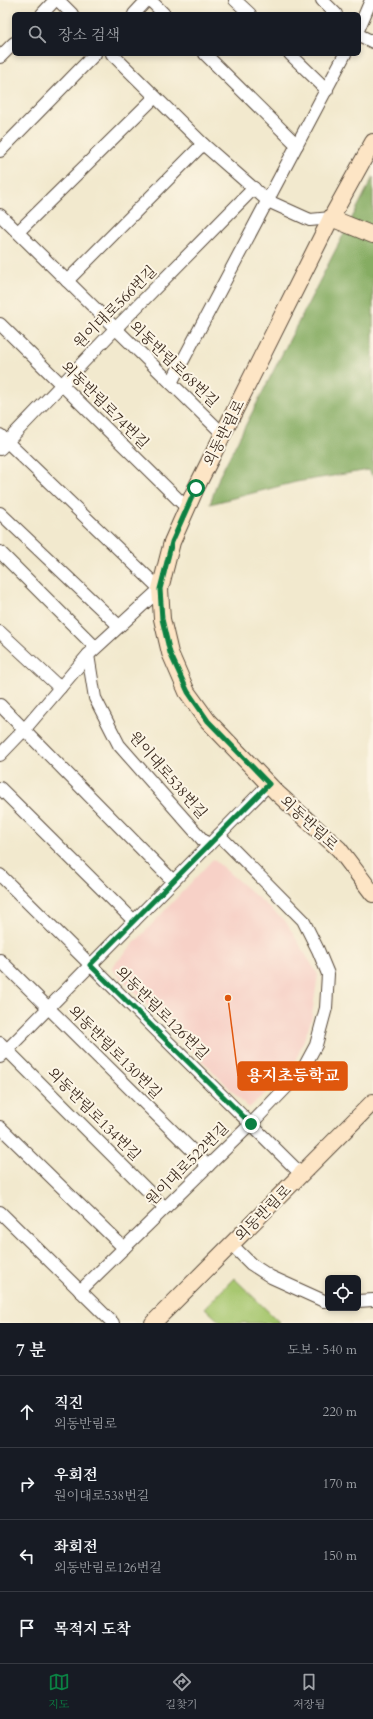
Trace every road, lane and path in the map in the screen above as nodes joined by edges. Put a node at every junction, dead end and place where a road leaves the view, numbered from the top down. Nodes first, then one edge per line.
1 (55, 0) edge
2 (58, 0) edge
3 (148, 0) edge
4 (235, 0) edge
5 (322, 0) edge
6 (371, 0) edge
7 (44, 12) edge
8 (70, 12) edge
9 (136, 12) edge
10 (162, 12) edge
11 (248, 12) edge
12 (334, 12) edge
13 (361, 23) edge
14 (361, 36) edge
15 (373, 42) edge
16 (12, 45) edge
17 (93, 56) edge
18 (114, 56) edge
19 (207, 56) edge
20 (292, 56) edge
21 (345, 56) edge
22 (0, 57) edge
23 (327, 90) junction
24 (155, 97) junction
25 (373, 142) edge
26 (203, 144) junction
27 (298, 145) junction
28 (0, 151) edge
29 (254, 188) junction
30 (268, 201) junction
31 (0, 215) edge
32 (330, 218) junction
33 (18, 232) junction
34 (373, 236) edge
35 (67, 281) junction
36 (0, 324) edge
37 (116, 329) junction
38 (171, 383) junction
39 (61, 384) junction
40 (224, 435) junction
41 (3, 442) edge
42 (187, 508) junction
43 (0, 513) edge
44 (0, 552) edge
45 (160, 589) junction
46 (119, 626) junction
47 (0, 632) edge
48 (92, 651) junction
49 (60, 688) junction
50 (0, 705) edge
51 (24, 730) junction
52 (0, 755) edge
53 (269, 784) junction
54 (0, 788) edge
55 (219, 835) junction
56 (208, 846) junction
57 (0, 876) edge
58 (173, 881) junction
59 (373, 894) edge
60 (134, 921) junction
61 (0, 960) edge
62 (90, 965) junction
63 (48, 1008) junction
64 (2, 1050) edge
65 (373, 1102) edge
66 (251, 1124) junction
67 (0, 1127) edge
68 (208, 1166) junction
69 (301, 1174) junction
70 (165, 1208) junction
71 (0, 1212) edge
72 (231, 1244) junction
73 (124, 1248) junction
74 (80, 1291) junction
75 (373, 1300) edge
76 (325, 1301) edge
77 (361, 1301) edge
78 (113, 1323) edge
79 (153, 1323) edge

1 - 7 street
2 - 8 street
3 - 9 street
3 - 10 street
4 - 11 street
5 - 12 street
6 - 13 street
14 - 15 street
16 - 22 street
17 - 28 street
18 - 24 street
19 - 27 street
20 - 23 street
21 - 23 street
23 - 27 street
24 - 26 street
24 - 33 street
25 - 32 main road, 외동반림로
26 - 29 street
26 - 35 street
27 - 30 street
29 - 30 street
29 - 37 street, 원이대로566번길
30 - 32 street
30 - 38 street
31 - 33 street, 외동반림로68번길
32 - 34 main road
32 - 40 main road, 외동반림로
33 - 35 street, 외동반림로68번길
35 - 37 street, 외동반림로68번길
36 - 39 street, 외동반림로74번길
37 - 38 street, 외동반림로68번길
37 - 39 street, 원이대로566번길
38 - 40 street, 외동반림로68번길
39 - 41 street, 원이대로566번길
39 - 42 street, 외동반림로74번길
40 - 42 main road, 외동반림로
41 - 45 street
42 - 45 main road, 외동반림로
43 - 46 street
44 - 48 street
45 - 46 street
45 - 53 main road, 외동반림로
46 - 48 street
47 - 49 street
48 - 49 street
48 - 56 street, 원이대로538번길
49 - 51 street
50 - 51 street
51 - 52 street
51 - 58 street
53 - 55 street
53 - 59 main road, 외동반림로
54 - 60 street
55 - 56 street
55 - 66 street, 원이대로522번길
56 - 58 street
57 - 62 street, 외동반림로126번길
58 - 60 street
60 - 62 street
61 - 63 street, 외동반림로130번길
62 - 63 street
62 - 66 street, 외동반림로126번길
63 - 64 street
63 - 68 street, 외동반림로130번길
64 - 70 street, 외동반림로134번길
65 - 69 main road, 외동반림로
66 - 68 street, 원이대로522번길
66 - 69 street, 외동반림로126번길
67 - 73 street
68 - 70 street, 원이대로522번길
69 - 72 main road, 외동반림로
70 - 73 street, 원이대로522번길
71 - 74 street
72 - 76 street
72 - 79 main road, 외동반림로
73 - 74 street, 원이대로522번길
74 - 78 street
75 - 77 street

